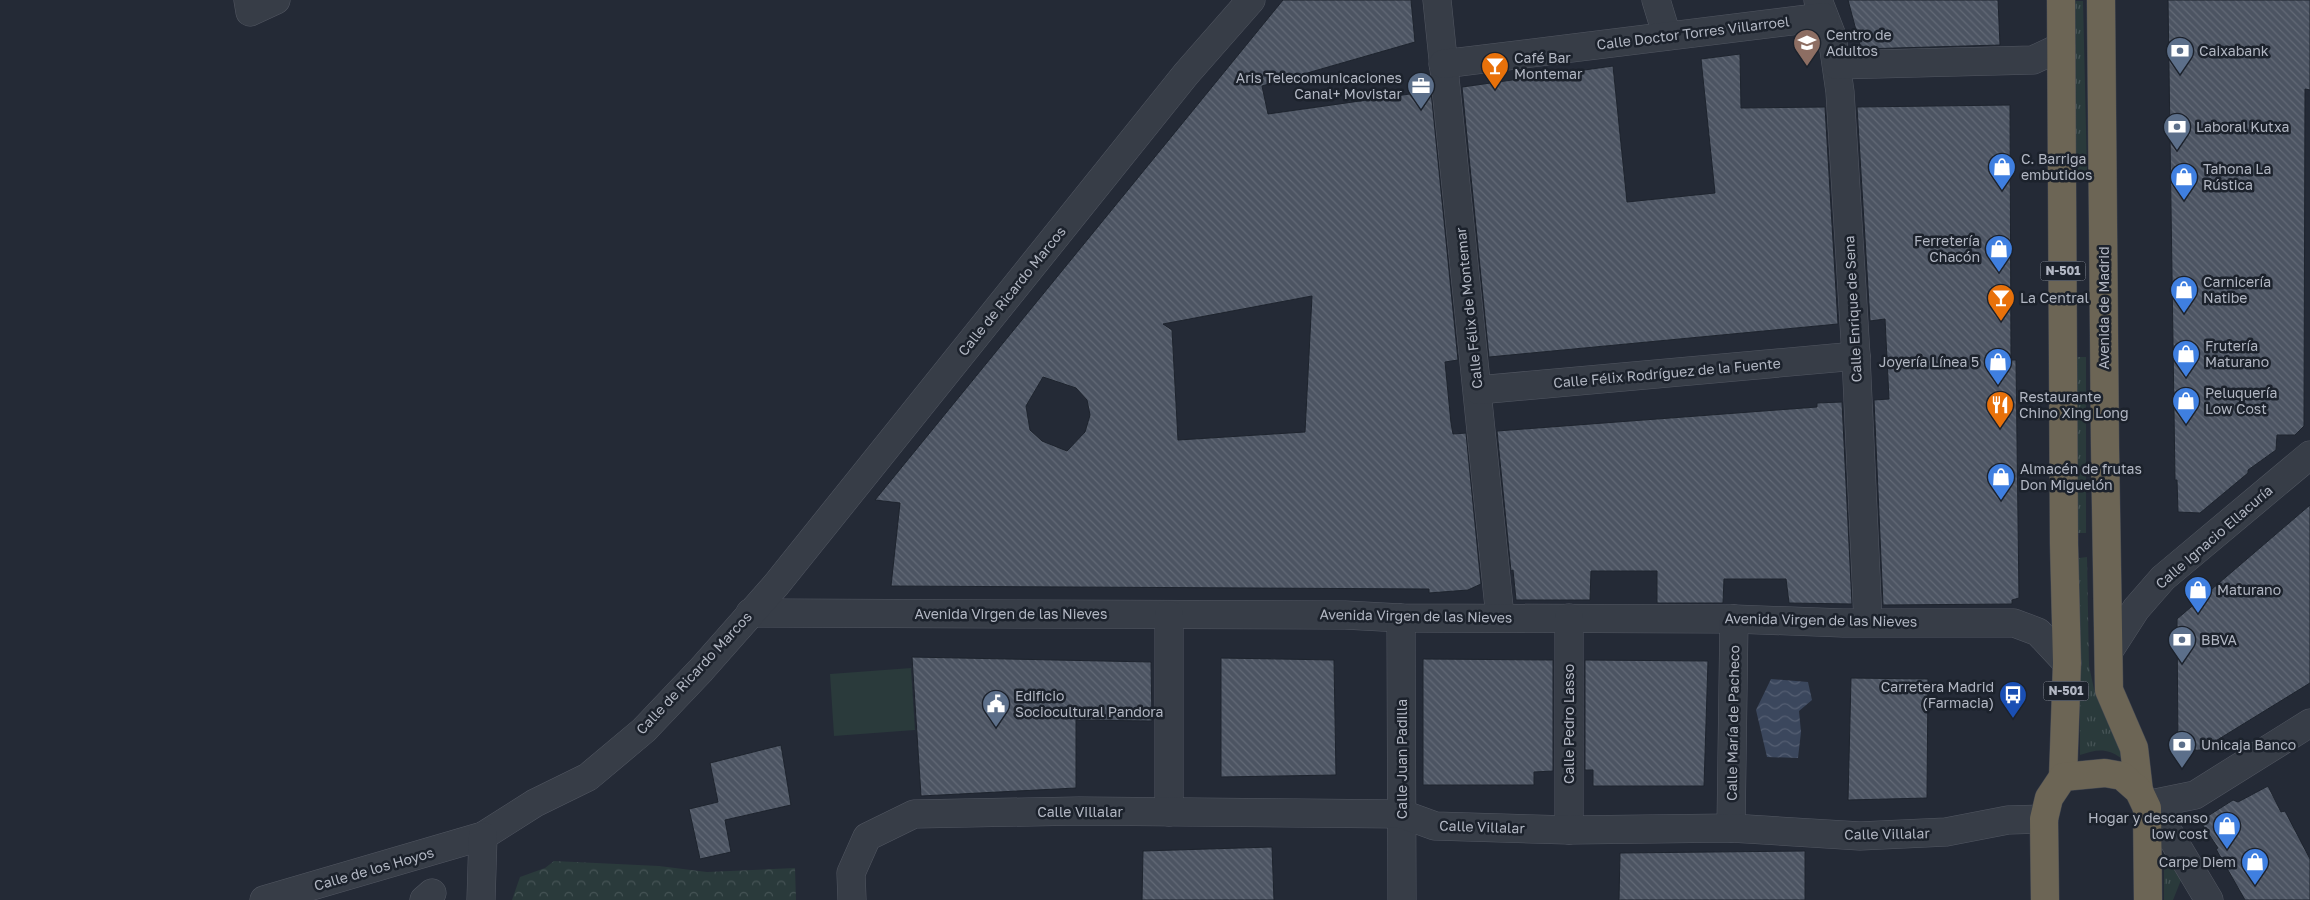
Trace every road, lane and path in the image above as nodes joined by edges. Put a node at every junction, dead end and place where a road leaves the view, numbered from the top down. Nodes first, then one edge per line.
1 (276, 0) edge
2 (1251, 0) edge
3 (1437, 0) edge
4 (1656, 0) edge
5 (2061, 0) edge
6 (2101, 0) edge
7 (249, 6) edge
8 (1821, 8) edge
9 (1666, 36) junction
10 (2061, 47) junction
11 (1443, 64) junction
12 (1837, 65) junction
13 (1856, 356) junction
14 (1478, 390) junction
15 (2310, 455) edge
16 (776, 585) junction
17 (750, 613) junction
18 (791, 613) junction
19 (1168, 615) junction
20 (1500, 617) junction
21 (1401, 618) junction
22 (1569, 618) junction
23 (1734, 619) junction
24 (1868, 622) junction
25 (2109, 652) junction
26 (2068, 663) junction
27 (2310, 723) edge
28 (2063, 777) junction
29 (2144, 802) junction
30 (1169, 812) junction
31 (1402, 814) junction
32 (2044, 819) junction
33 (1731, 828) junction
34 (1569, 830) junction
35 (483, 836) junction
36 (264, 900) edge
37 (481, 900) edge
38 (852, 900) edge
39 (1402, 900) edge
40 (2046, 900) edge
41 (2148, 900) edge
42 (2209, 900) edge

1 - 7 street
2 - 16 street, Calle de Ricardo Marcos
3 - 11 street, Calle Félix de Montemar
4 - 9 street
5 - 10 highway, N-501
6 - 25 highway, Avenida de Madrid / N-501
8 - 9 street, Calle Doctor Torres Villarroel
8 - 12 street, Calle Enrique de Sena
9 - 11 street, Calle Doctor Torres Villarroel
10 - 12 street
10 - 26 highway, N-501
11 - 14 street, Calle Félix de Montemar
12 - 13 street, Calle Enrique de Sena
13 - 14 street, Calle Félix Rodríguez de la Fuente
13 - 24 street, Calle Enrique de Sena
14 - 20 street, Calle Félix de Montemar
15 - 25 street, Calle Ignacio Ellacuría
16 - 17 street, Calle de Ricardo Marcos
16 - 18 street
17 - 18 street, Avenida Virgen de las Nieves
17 - 35 street, Calle de Ricardo Marcos
18 - 19 street, Avenida Virgen de las Nieves
19 - 21 street, Avenida Virgen de las Nieves
19 - 30 street
20 - 21 street, Avenida Virgen de las Nieves
20 - 22 street, Avenida Virgen de las Nieves
21 - 31 street, Calle Juan Padilla
22 - 23 street, Avenida Virgen de las Nieves
22 - 34 street, Calle Pedro Lasso
23 - 24 street, Avenida Virgen de las Nieves
23 - 33 street, Calle María de Pacheco
24 - 26 street, Avenida Virgen de las Nieves
25 - 29 highway, Avenida de Madrid / N-501
26 - 28 highway, N-501
27 - 29 street
28 - 29 highway
28 - 32 highway
29 - 41 highway, N-501
29 - 42 street
30 - 31 street, Calle Villalar
30 - 38 street, Calle Villalar
31 - 34 street, Calle Villalar
31 - 39 street, Calle Juan Padilla
32 - 33 street, Calle Villalar
32 - 40 highway
33 - 34 street, Calle Villalar
35 - 36 street, Calle de los Hoyos
35 - 37 street

